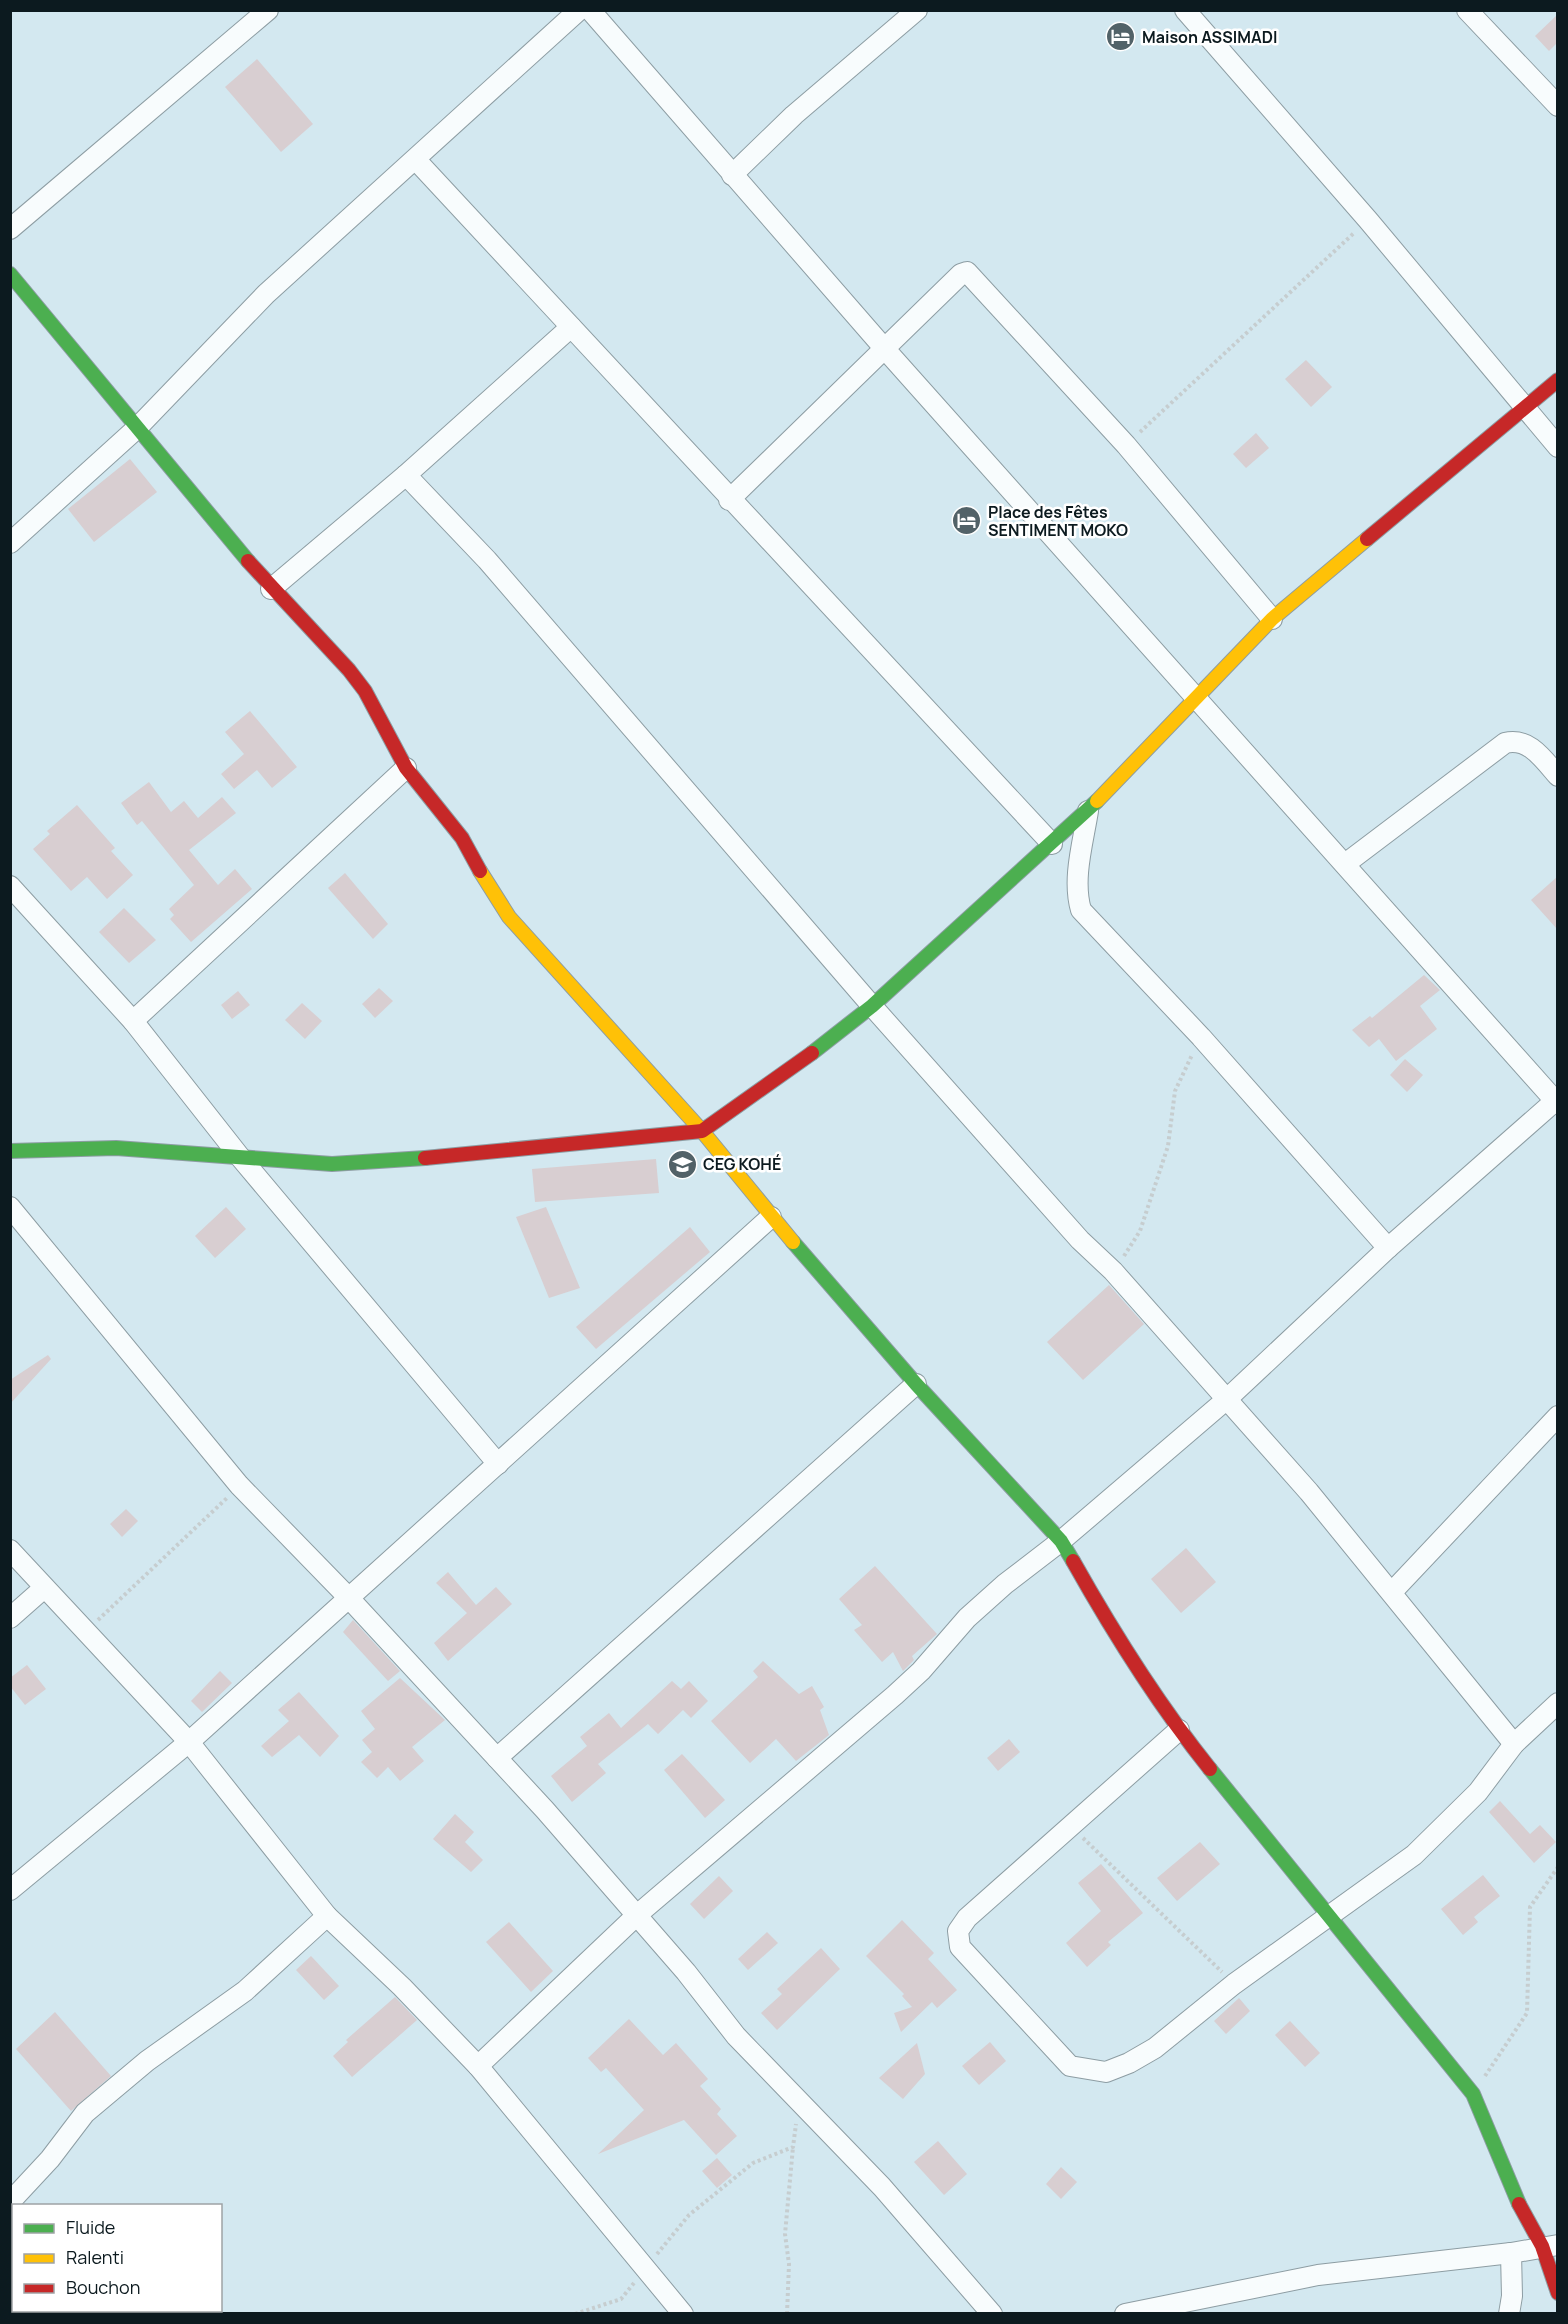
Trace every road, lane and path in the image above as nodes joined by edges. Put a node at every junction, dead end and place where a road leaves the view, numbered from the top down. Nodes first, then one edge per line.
1 (268, 10) edge
2 (579, 10) edge
3 (590, 10) edge
4 (917, 10) edge
5 (1185, 10) edge
6 (1467, 10) edge
7 (1557, 106) edge
8 (416, 160) junction
9 (732, 175) junction
10 (1368, 220) junction
11 (10, 229) edge
12 (10, 274) edge
13 (571, 327) junction
14 (884, 348) junction
15 (1557, 380) edge
16 (1524, 409) junction
17 (136, 429) junction
18 (1126, 445) junction
19 (1557, 447) edge
20 (406, 475) junction
21 (729, 500) junction
22 (10, 543) edge
23 (272, 589) junction
24 (1272, 618) junction
25 (1196, 696) junction
26 (406, 768) junction
27 (1557, 776) edge
28 (1088, 811) junction
29 (1052, 844) junction
30 (1345, 864) junction
31 (10, 886) edge
32 (872, 1006) junction
33 (133, 1022) junction
34 (1201, 1037) junction
35 (1556, 1102) edge
36 (702, 1131) junction
37 (10, 1151) edge
38 (240, 1157) junction
39 (10, 1207) edge
40 (771, 1217) junction
41 (1388, 1248) junction
42 (1113, 1271) junction
43 (916, 1384) junction
44 (1227, 1399) junction
45 (1557, 1416) edge
46 (498, 1464) junction
47 (239, 1485) junction
48 (1061, 1541) junction
49 (10, 1550) edge
50 (44, 1588) junction
51 (1392, 1592) junction
52 (347, 1596) junction
53 (10, 1618) edge
54 (85, 1633) junction
55 (1557, 1703) edge
56 (1179, 1730) junction
57 (189, 1742) junction
58 (1514, 1744) junction
59 (496, 1758) junction
60 (1069, 1825) junction
61 (1557, 1867) edge
62 (10, 1890) edge
63 (637, 1915) junction
64 (327, 1916) junction
65 (1330, 1916) junction
66 (1234, 1984) junction
67 (478, 2066) junction
68 (1473, 2094) junction
69 (798, 2101) junction
70 (793, 2147) junction
71 (10, 2202) edge
72 (1550, 2246) edge
73 (1511, 2253) junction
74 (647, 2267) junction
75 (1557, 2293) edge
76 (575, 2313) edge
77 (683, 2313) edge
78 (787, 2313) edge
79 (992, 2313) edge
80 (1125, 2313) edge
81 (1509, 2313) edge

1 - 11 street
2 - 8 street
3 - 9 street
4 - 9 street
5 - 10 street
6 - 7 street
8 - 13 street
8 - 17 street
9 - 14 street
10 - 16 street
10 - 18 path
12 - 17 street
13 - 20 street
13 - 21 street
14 - 18 street
14 - 21 street
14 - 25 street
15 - 16 street
16 - 19 street
16 - 24 street
17 - 22 street
17 - 23 street
18 - 24 street
20 - 23 street
20 - 32 street
21 - 29 street
23 - 26 street
24 - 25 street
25 - 28 street
25 - 30 street
26 - 33 street
26 - 36 street
27 - 30 street
28 - 29 street
28 - 34 street
29 - 32 street
30 - 35 street
31 - 33 street
32 - 36 street
32 - 42 street
33 - 38 street
34 - 41 street
34 - 42 path
35 - 41 street
36 - 38 street
36 - 40 street
37 - 38 street
38 - 46 street
39 - 47 street
40 - 43 street
40 - 46 street
41 - 44 street
42 - 44 street
43 - 48 street
43 - 59 street
44 - 48 street
44 - 51 street
45 - 51 street
46 - 52 street
47 - 52 street
47 - 54 path
48 - 56 street
48 - 63 street
49 - 50 street
50 - 53 street
50 - 54 street
51 - 58 street
52 - 57 street
52 - 59 street
54 - 57 street
55 - 58 street
56 - 60 street
56 - 65 street
57 - 62 street
57 - 64 street
58 - 65 street
59 - 63 street
60 - 66 path
60 - 66 street
61 - 68 path
63 - 67 street
63 - 69 street
64 - 67 street
64 - 71 street
65 - 66 street
65 - 68 street
67 - 74 street
68 - 72 street
69 - 70 path
69 - 79 street
70 - 74 path
70 - 78 path
72 - 73 street
72 - 75 street
73 - 80 street
73 - 81 street
74 - 76 path
74 - 77 street

